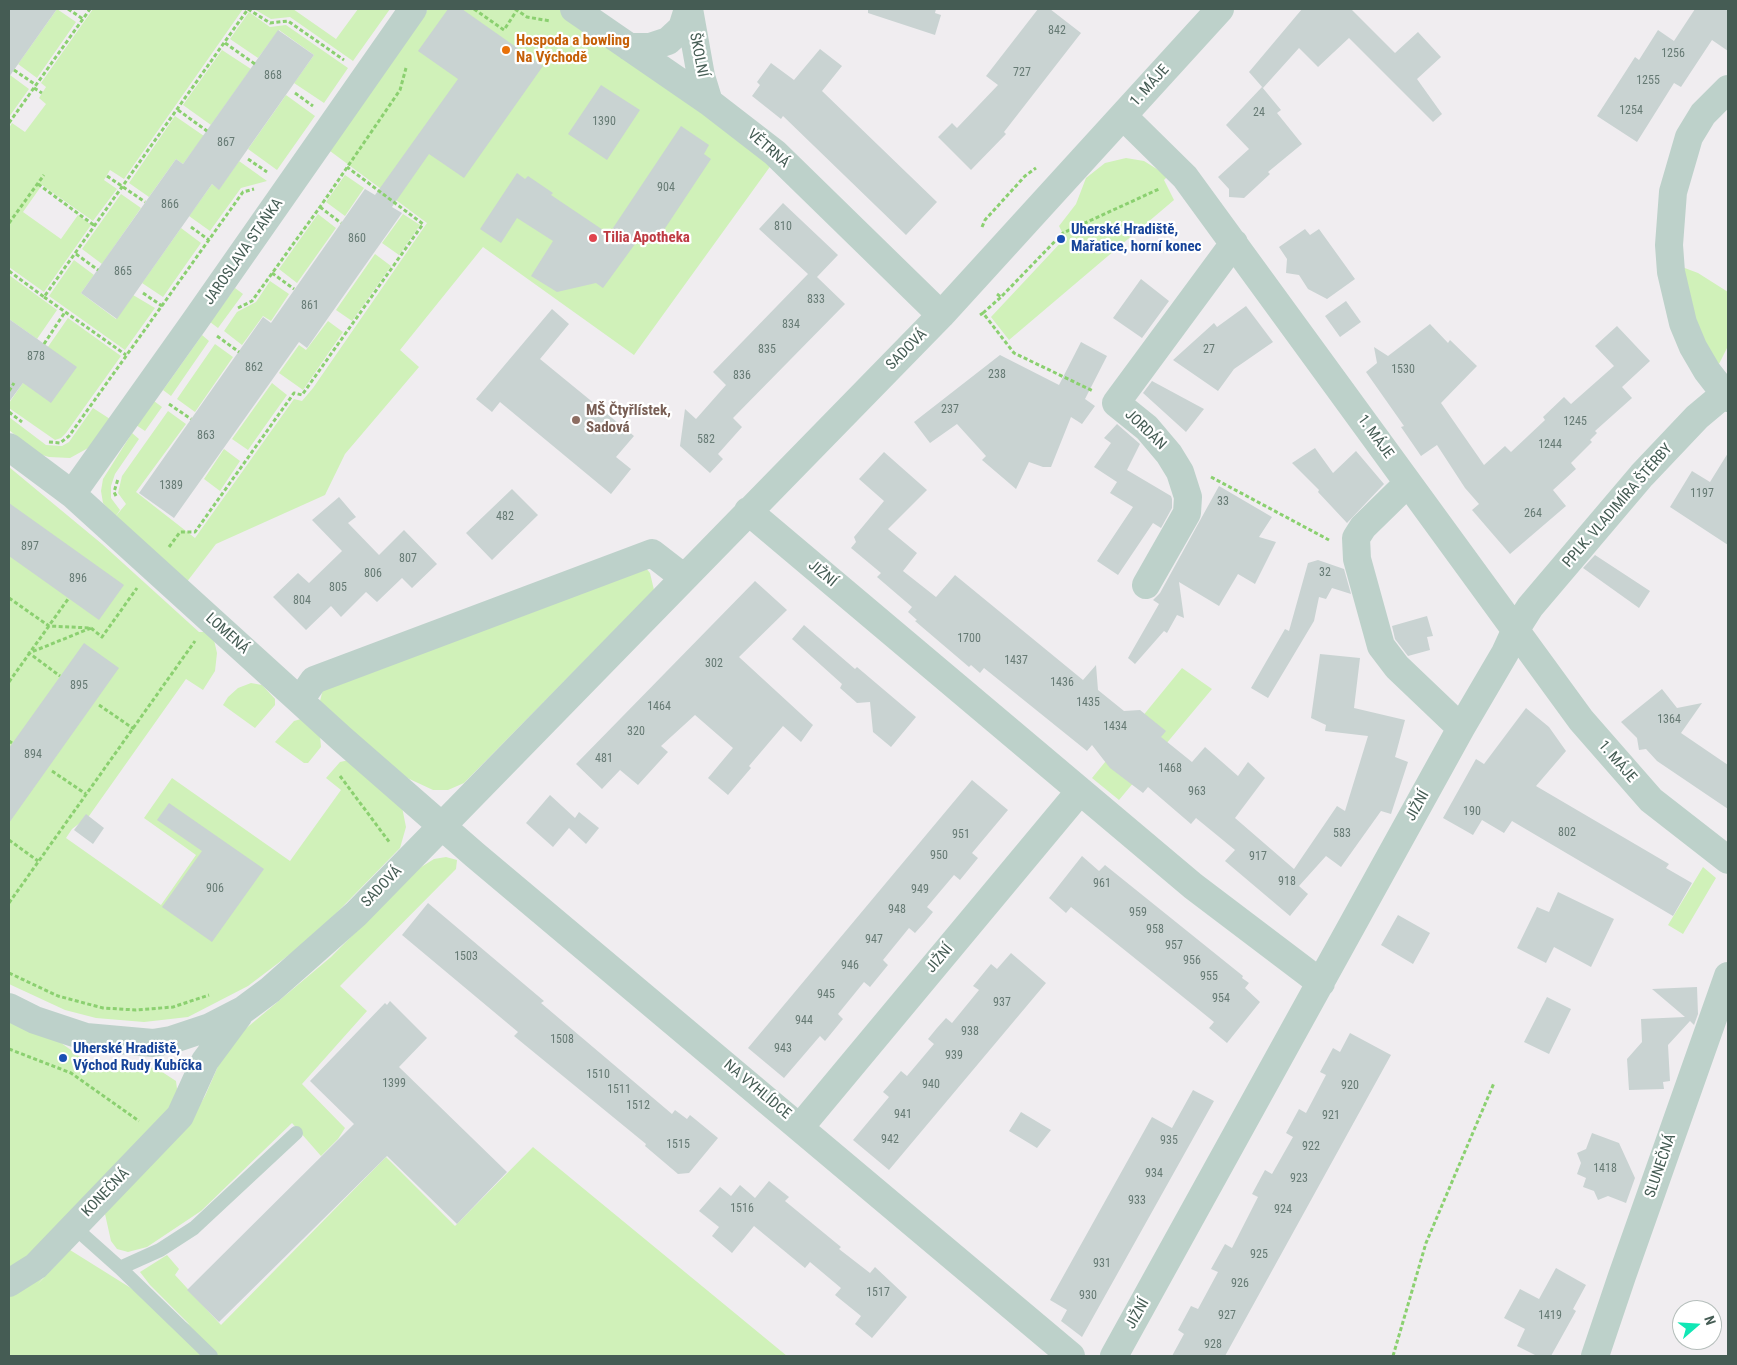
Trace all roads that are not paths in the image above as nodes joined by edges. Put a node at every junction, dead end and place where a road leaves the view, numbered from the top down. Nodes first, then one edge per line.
1 (413, 9) edge
2 (574, 9) edge
3 (688, 9) edge
4 (1220, 9) edge
5 (629, 47) junction
6 (1728, 89) edge
7 (709, 102) junction
8 (1123, 116) junction
9 (1234, 243) junction
10 (941, 314) junction
11 (1727, 394) edge
12 (9, 447) edge
13 (1408, 483) junction
14 (72, 494) junction
15 (748, 511) junction
16 (683, 577) junction
17 (1146, 585) dead end
18 (1516, 629) junction
19 (300, 700) junction
20 (1461, 728) junction
21 (1080, 791) junction
22 (442, 825) junction
23 (1728, 860) edge
24 (1728, 976) edge
25 (1321, 983) junction
26 (9, 1007) edge
27 (243, 1010) junction
28 (153, 1042) junction
29 (192, 1092) junction
30 (801, 1126) junction
31 (296, 1133) dead end
32 (74, 1227) junction
33 (120, 1268) junction
34 (9, 1283) edge
35 (210, 1356) edge
36 (1071, 1356) edge
37 (1114, 1356) edge
38 (1595, 1356) edge

1 - 14 street, JAROSLAVA STAŇKA
2 - 5 street, VĚTRNÁ
3 - 5 street, ŠKOLNÍ
3 - 7 street, ŠKOLNÍ
4 - 8 street, 1. MÁJE
5 - 7 street, VĚTRNÁ
6 - 11 street
7 - 10 street, VĚTRNÁ
8 - 9 street, 1. MÁJE
8 - 10 street, SADOVÁ
9 - 13 street, 1. MÁJE
9 - 17 street, JORDÁN
10 - 15 street, SADOVÁ
11 - 18 street, PPLK. VLADIMÍRA ŠTĚRBY
12 - 14 street, LOMENÁ
13 - 18 street, 1. MÁJE
13 - 20 street
14 - 19 street, LOMENÁ
15 - 16 street, SADOVÁ
15 - 21 street, JIŽNÍ
16 - 19 street
16 - 22 street, SADOVÁ
18 - 20 street, JIŽNÍ
18 - 23 street, 1. MÁJE
19 - 22 street, LOMENÁ
20 - 25 street, JIŽNÍ
21 - 25 street, JIŽNÍ
21 - 30 street, JIŽNÍ
22 - 27 street, SADOVÁ
22 - 30 street, NA VYHLÍDCE
24 - 38 street, SLUNEČNÁ
25 - 37 street, JIŽNÍ
26 - 28 street, SADOVÁ
27 - 28 street, SADOVÁ
27 - 29 street, KONEČNÁ
28 - 29 street
29 - 32 street, KONEČNÁ
30 - 36 street, NA VYHLÍDCE
31 - 33 lane
32 - 33 lane
32 - 34 street, KONEČNÁ
33 - 35 lane

